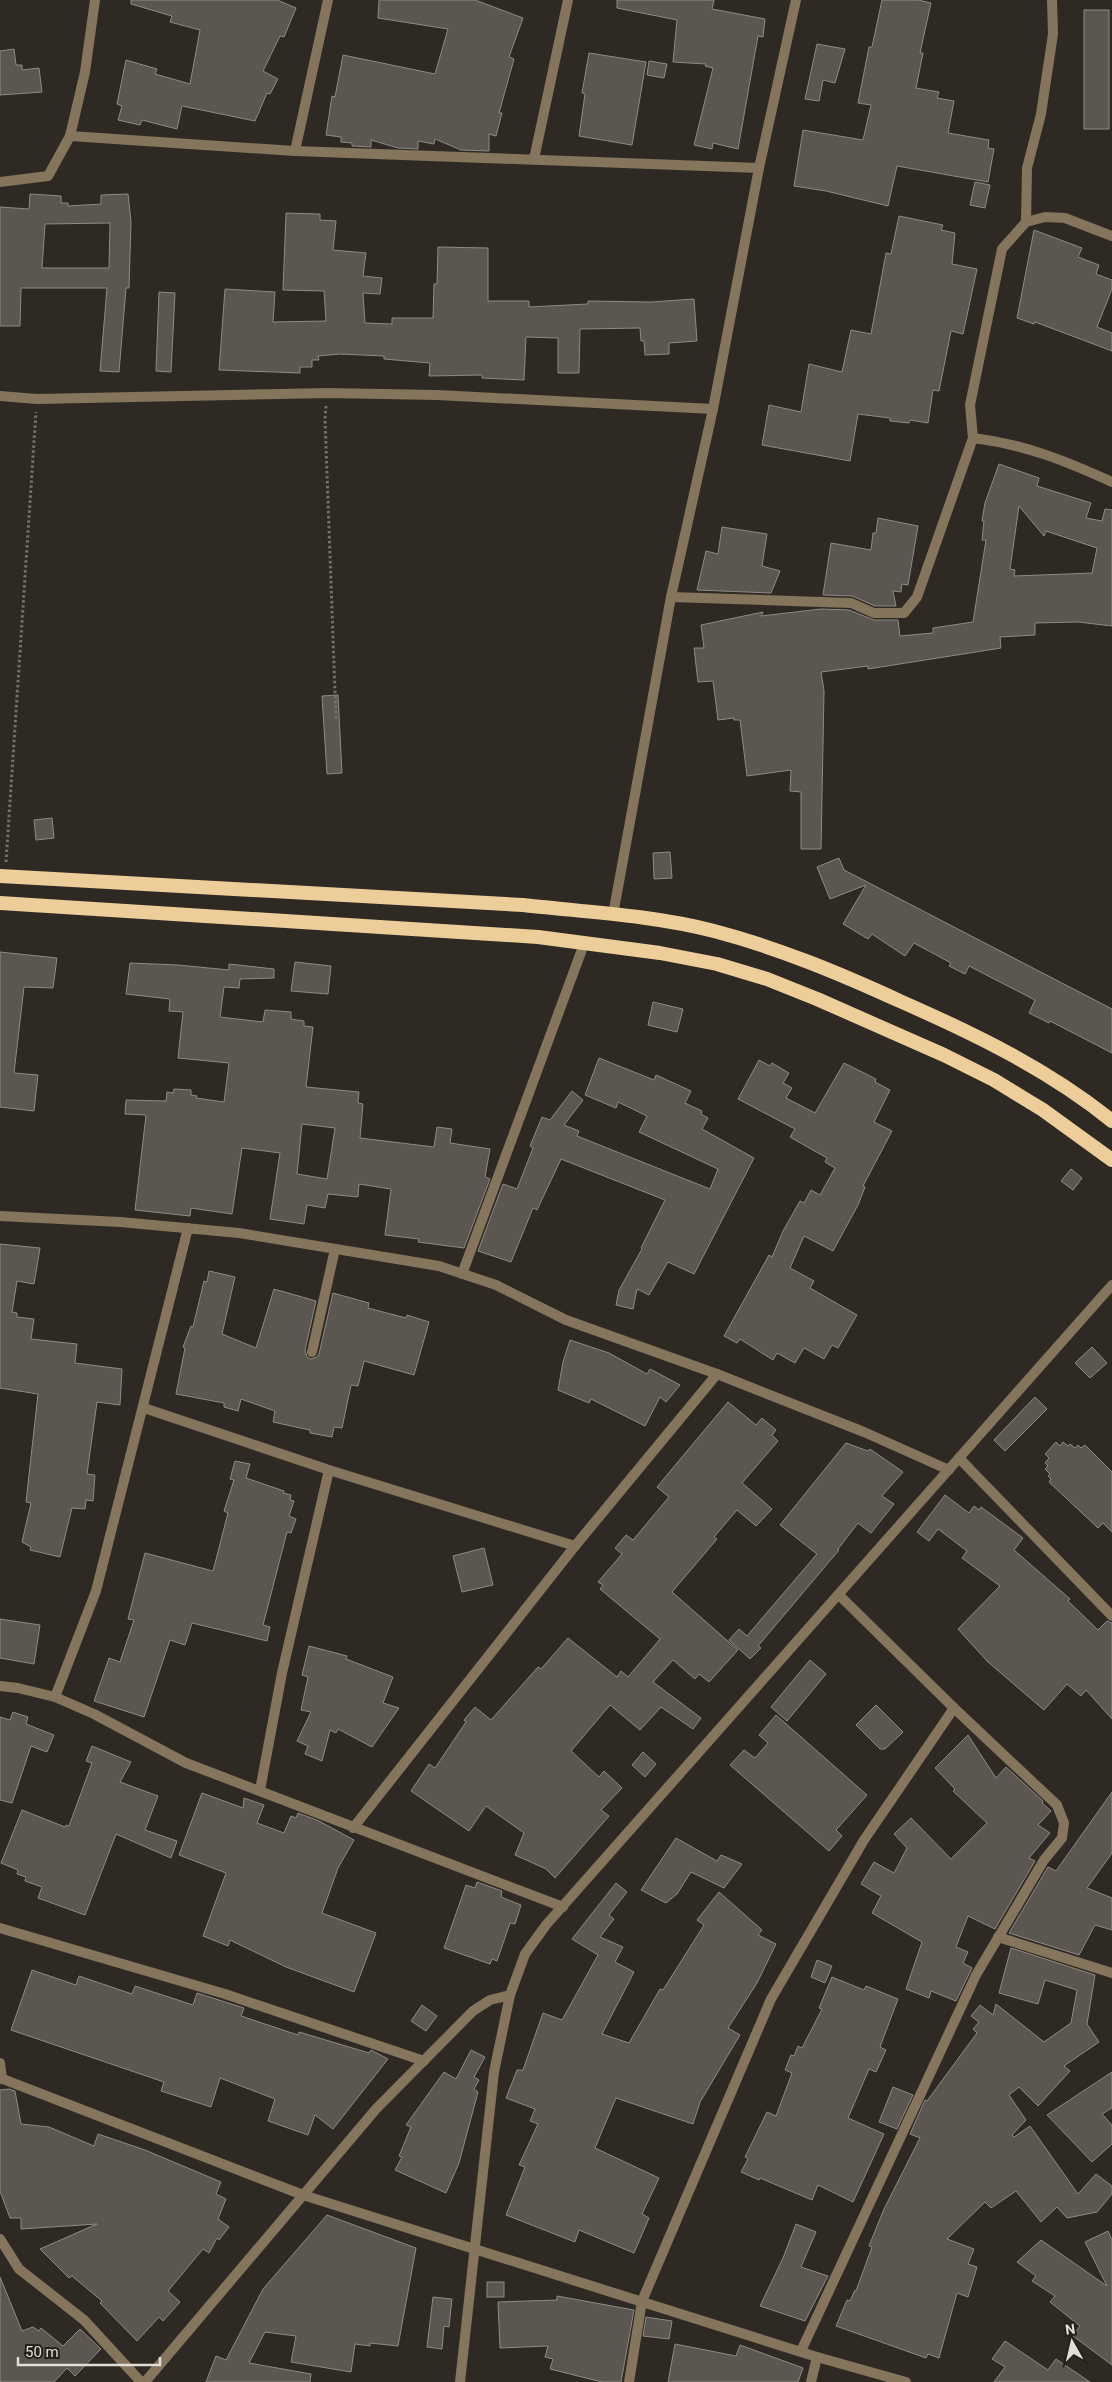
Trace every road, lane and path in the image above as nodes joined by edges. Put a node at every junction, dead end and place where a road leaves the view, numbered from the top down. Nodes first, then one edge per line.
1 (95, 0) edge
2 (328, 0) edge
3 (796, 0) edge
4 (1052, 0) edge
5 (566, 1) edge
6 (70, 136) junction
7 (295, 151) junction
8 (534, 158) junction
9 (759, 168) junction
10 (0, 182) edge
11 (1026, 222) junction
12 (1112, 236) edge
13 (328, 393) junction
14 (0, 396) edge
15 (37, 399) junction
16 (713, 409) junction
17 (973, 438) junction
18 (1112, 482) edge
19 (671, 597) junction
20 (336, 719) dead end
21 (3, 876) edge
22 (0, 903) edge
23 (613, 915) junction
24 (584, 944) junction
25 (1112, 1121) edge
26 (1112, 1160) edge
27 (0, 1216) edge
28 (188, 1228) junction
29 (335, 1248) junction
30 (462, 1274) junction
31 (1112, 1285) edge
32 (312, 1352) dead end
33 (717, 1374) junction
34 (144, 1408) junction
35 (959, 1458) junction
36 (329, 1470) junction
37 (949, 1470) junction
38 (575, 1546) junction
39 (839, 1594) junction
40 (1112, 1616) edge
41 (0, 1686) edge
42 (55, 1696) junction
43 (954, 1708) junction
44 (260, 1790) junction
45 (353, 1828) junction
46 (563, 1907) junction
47 (0, 1928) edge
48 (998, 1937) junction
49 (1112, 1973) edge
50 (510, 1995) junction
51 (424, 2061) junction
52 (0, 2063) edge
53 (1, 2078) edge
54 (303, 2195) junction
55 (0, 2239) edge
56 (476, 2248) junction
57 (642, 2301) junction
58 (801, 2352) junction
59 (817, 2357) junction
60 (143, 2382) edge
61 (460, 2382) edge
62 (629, 2382) edge
63 (811, 2382) edge
64 (906, 2382) edge

1 - 6 street
2 - 7 street
3 - 9 street
4 - 11 street
5 - 8 street
6 - 7 street
6 - 10 street
7 - 8 street
8 - 9 street
9 - 16 street
11 - 12 street
11 - 17 street
13 - 15 street
13 - 16 street
13 - 20 path
14 - 15 street
15 - 21 path
16 - 19 street
17 - 18 street
17 - 19 street
19 - 23 street
21 - 23 highway
22 - 24 highway
23 - 25 highway
24 - 26 highway
24 - 30 street
27 - 28 street
28 - 29 street
28 - 34 street
29 - 30 street
29 - 32 street
30 - 33 street
31 - 35 street
33 - 37 street
33 - 38 street
34 - 36 street
34 - 42 street
35 - 37 street
35 - 40 street
36 - 38 street
36 - 44 street
37 - 39 street
38 - 45 street
39 - 43 street
39 - 46 street
41 - 42 street
42 - 44 street
43 - 48 street
43 - 57 street
44 - 45 street
45 - 46 street
46 - 50 street
47 - 51 street
48 - 49 street
48 - 58 street
50 - 51 street
50 - 56 street
51 - 54 street
52 - 53 street
53 - 54 street
54 - 56 street
54 - 60 street
55 - 60 street
56 - 57 street
56 - 61 street
57 - 58 street
57 - 62 street
58 - 59 street
59 - 63 street
59 - 64 street

